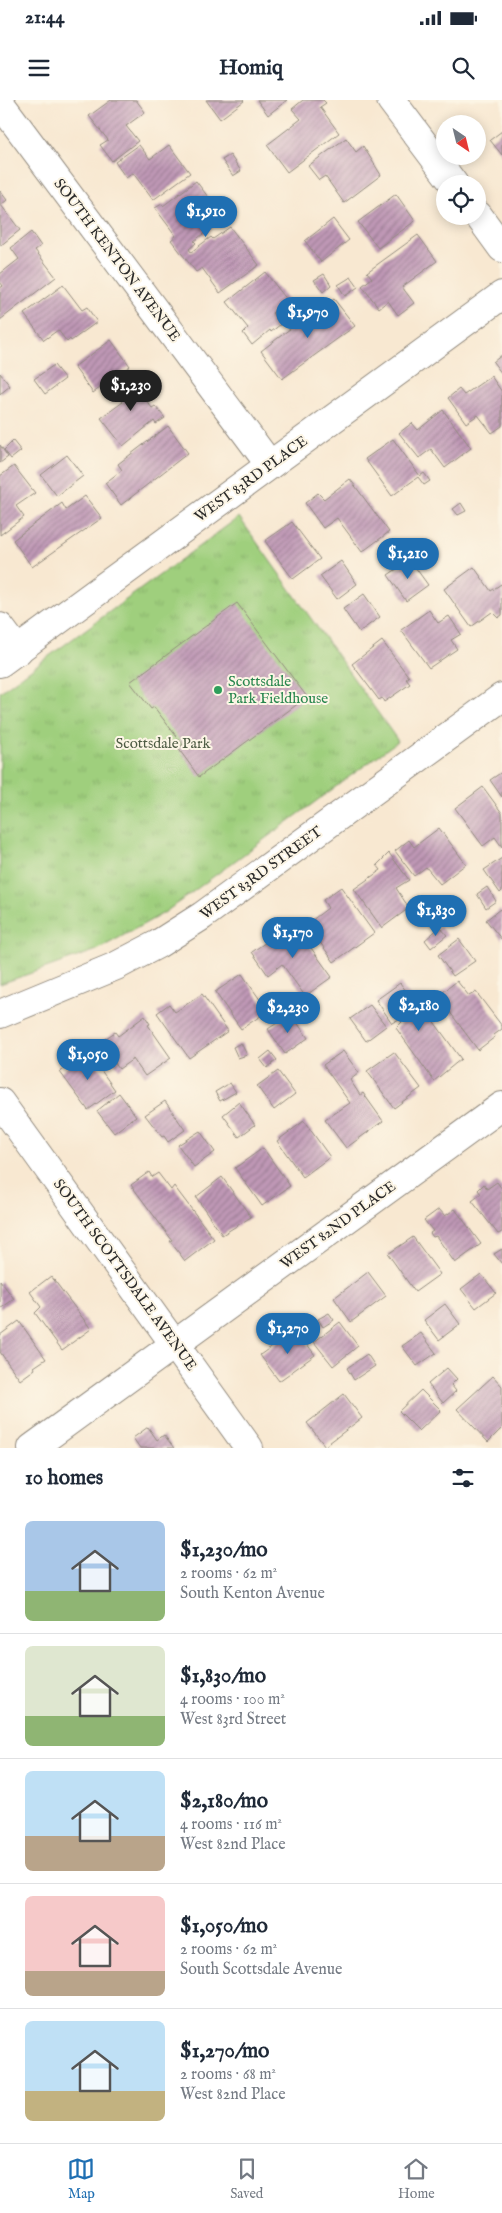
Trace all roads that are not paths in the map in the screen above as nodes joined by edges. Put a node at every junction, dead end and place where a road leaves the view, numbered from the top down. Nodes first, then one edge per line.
1 (391, 100) edge
2 (0, 103) edge
3 (447, 175) edge
4 (485, 225) edge
5 (502, 248) edge
6 (502, 294) edge
7 (270, 465) junction
8 (0, 627) edge
9 (9, 657) edge
10 (502, 697) edge
11 (0, 1014) edge
12 (0, 1102) edge
13 (502, 1106) edge
14 (175, 1344) junction
15 (32, 1448) edge
16 (249, 1448) edge

1 - 3 street
2 - 7 street, SOUTH KENTON AVENUE
4 - 5 street
6 - 7 street, WEST 83RD PLACE
7 - 9 street, WEST 83RD PLACE
8 - 9 street
10 - 11 street, WEST 83RD STREET
12 - 14 street, SOUTH SCOTTSDALE AVENUE
13 - 14 street, WEST 82ND PLACE
14 - 15 street, WEST 82ND PLACE
14 - 16 street, SOUTH SCOTTSDALE AVENUE

